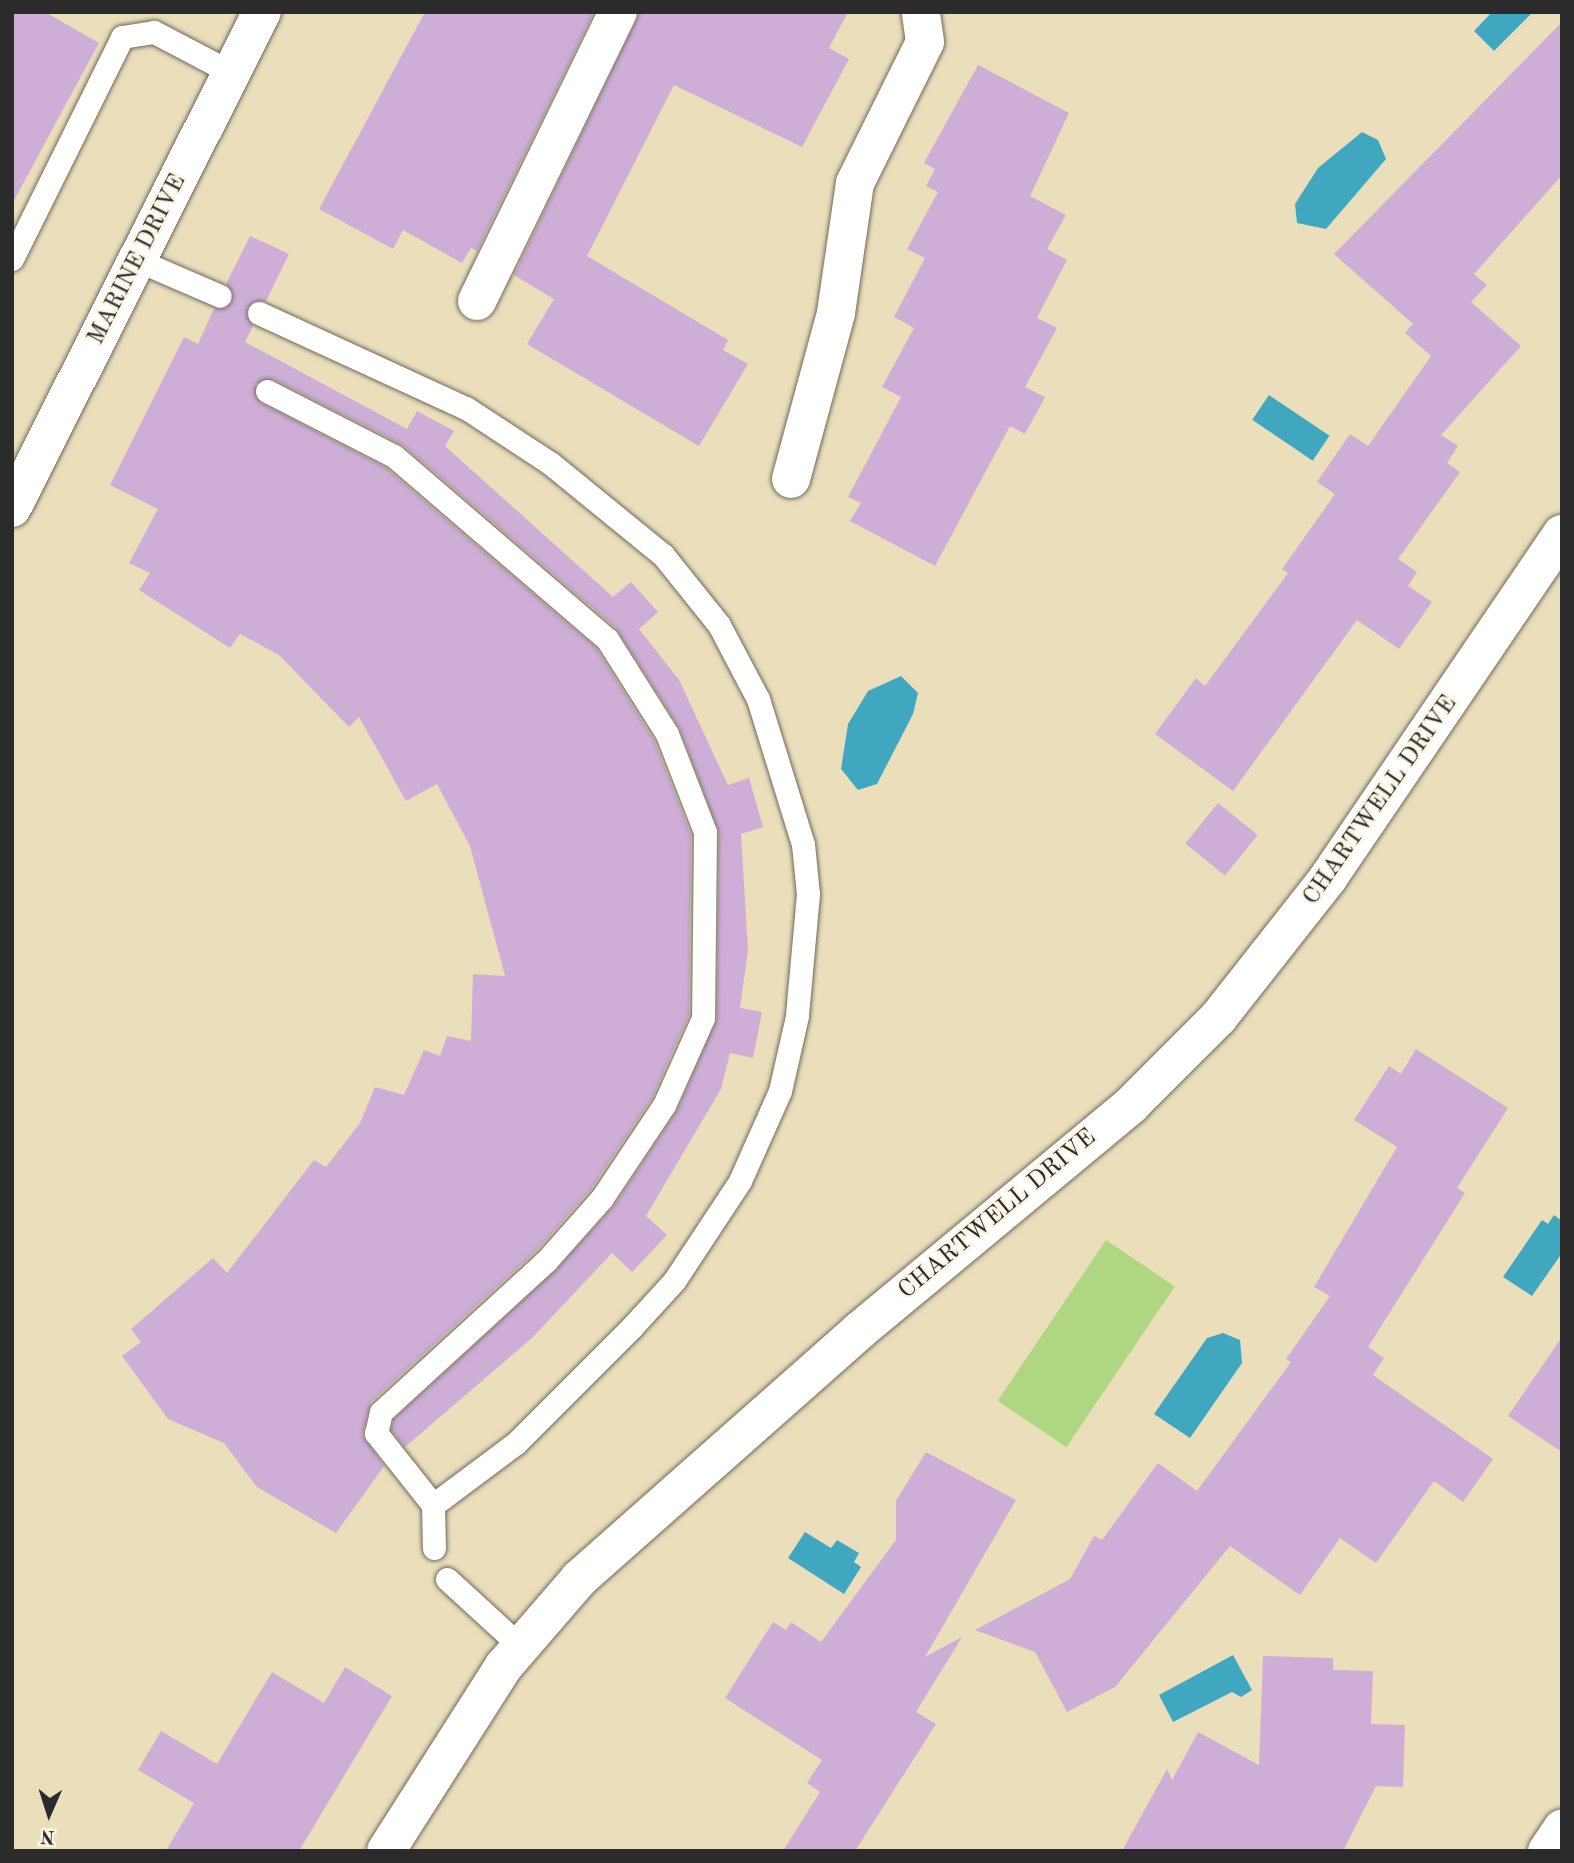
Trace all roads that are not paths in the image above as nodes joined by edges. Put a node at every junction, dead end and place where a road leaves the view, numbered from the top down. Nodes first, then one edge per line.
1 (262, 12) edge
2 (618, 12) edge
3 (921, 12) edge
4 (232, 73) junction
5 (12, 259) edge
6 (137, 260) junction
7 (220, 296) dead end
8 (477, 301) dead end
9 (260, 313) dead end
10 (267, 391) dead end
11 (791, 479) dead end
12 (12, 508) edge
13 (1562, 534) edge
14 (433, 1505) junction
15 (434, 1548) dead end
16 (447, 1579) dead end
17 (520, 1646) junction
18 (1562, 1829) edge
19 (386, 1851) edge
20 (1547, 1851) edge

1 - 4 street, MARINE DRIVE
2 - 8 street
3 - 11 street
4 - 5 lane
4 - 6 street, MARINE DRIVE
6 - 7 lane
6 - 12 street, MARINE DRIVE
9 - 14 lane
10 - 14 lane
13 - 17 street, CHARTWELL DRIVE
14 - 15 lane
16 - 17 lane
17 - 19 street, CHARTWELL DRIVE
18 - 20 street

